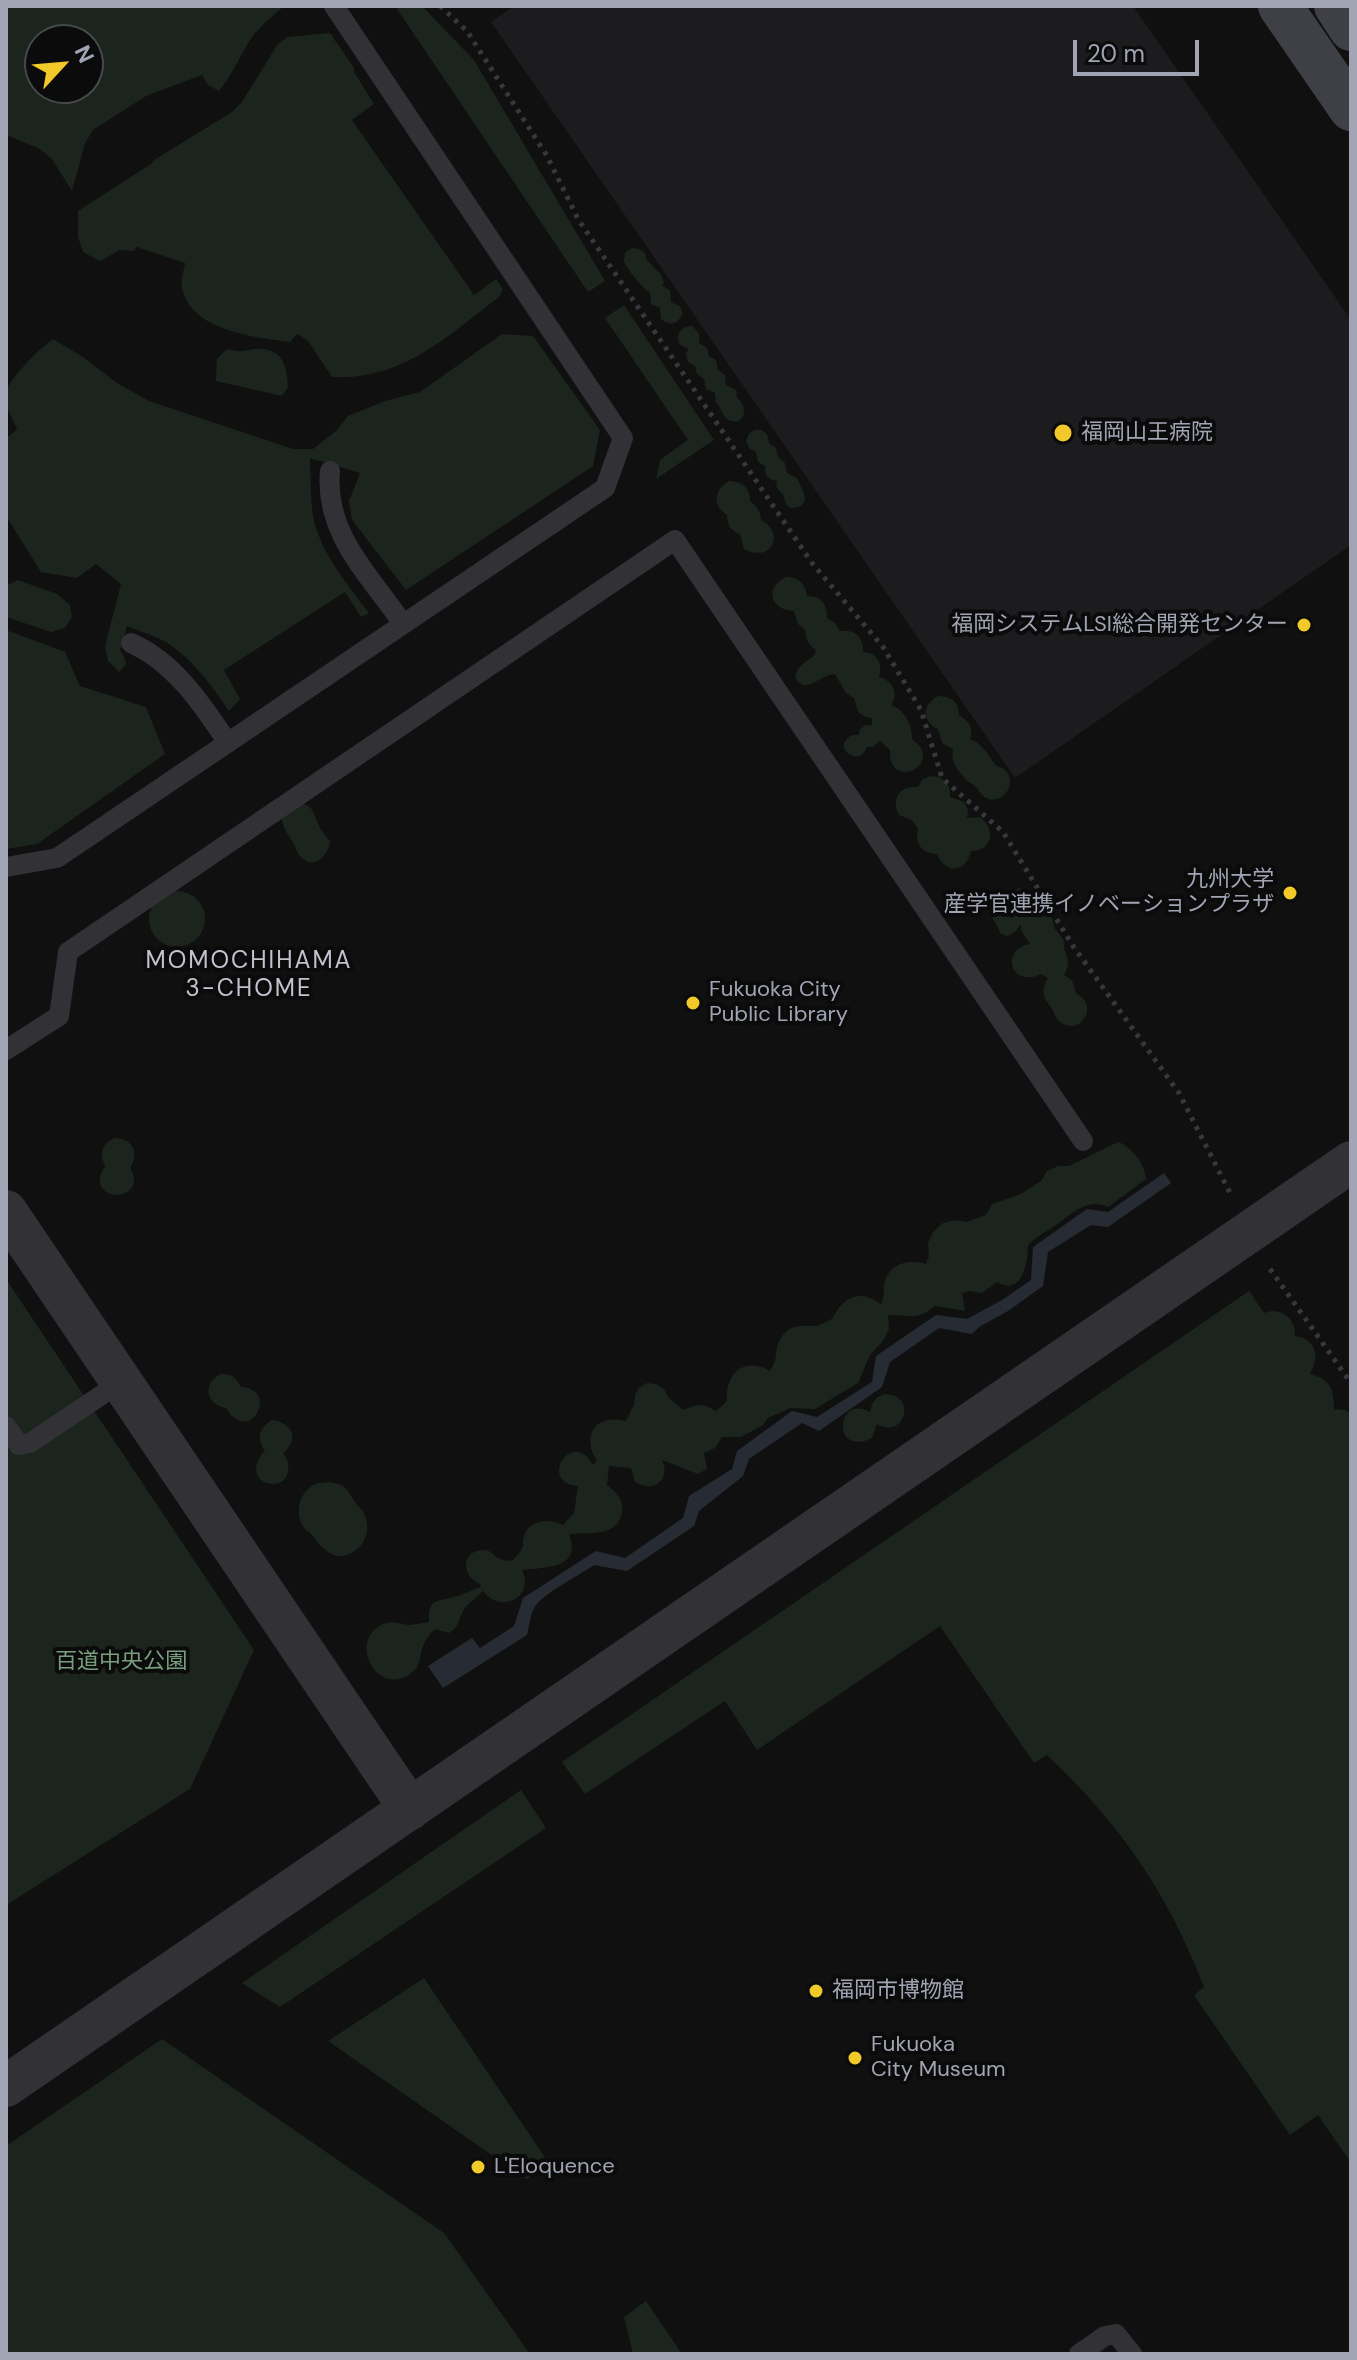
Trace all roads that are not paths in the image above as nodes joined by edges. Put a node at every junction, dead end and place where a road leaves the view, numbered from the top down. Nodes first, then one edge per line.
1 (334, 6) edge
2 (1280, 6) edge
3 (1336, 6) edge
4 (1351, 29) edge
5 (1351, 109) edge
6 (330, 471) dead end
7 (403, 624) junction
8 (131, 643) dead end
9 (228, 743) junction
10 (6, 867) edge
11 (6, 1050) edge
12 (1083, 1141) dead end
13 (1351, 1162) edge
14 (6, 1211) edge
15 (121, 1382) junction
16 (6, 1426) edge
17 (410, 1809) junction
18 (6, 2086) edge
19 (1079, 2354) edge
20 (1132, 2354) edge

1 - 7 lane
2 - 5 street
3 - 4 street
6 - 7 lane
7 - 9 lane
8 - 9 lane
9 - 10 lane
11 - 12 lane
13 - 17 street
14 - 15 street
15 - 16 lane
15 - 17 street
17 - 18 street
19 - 20 lane

